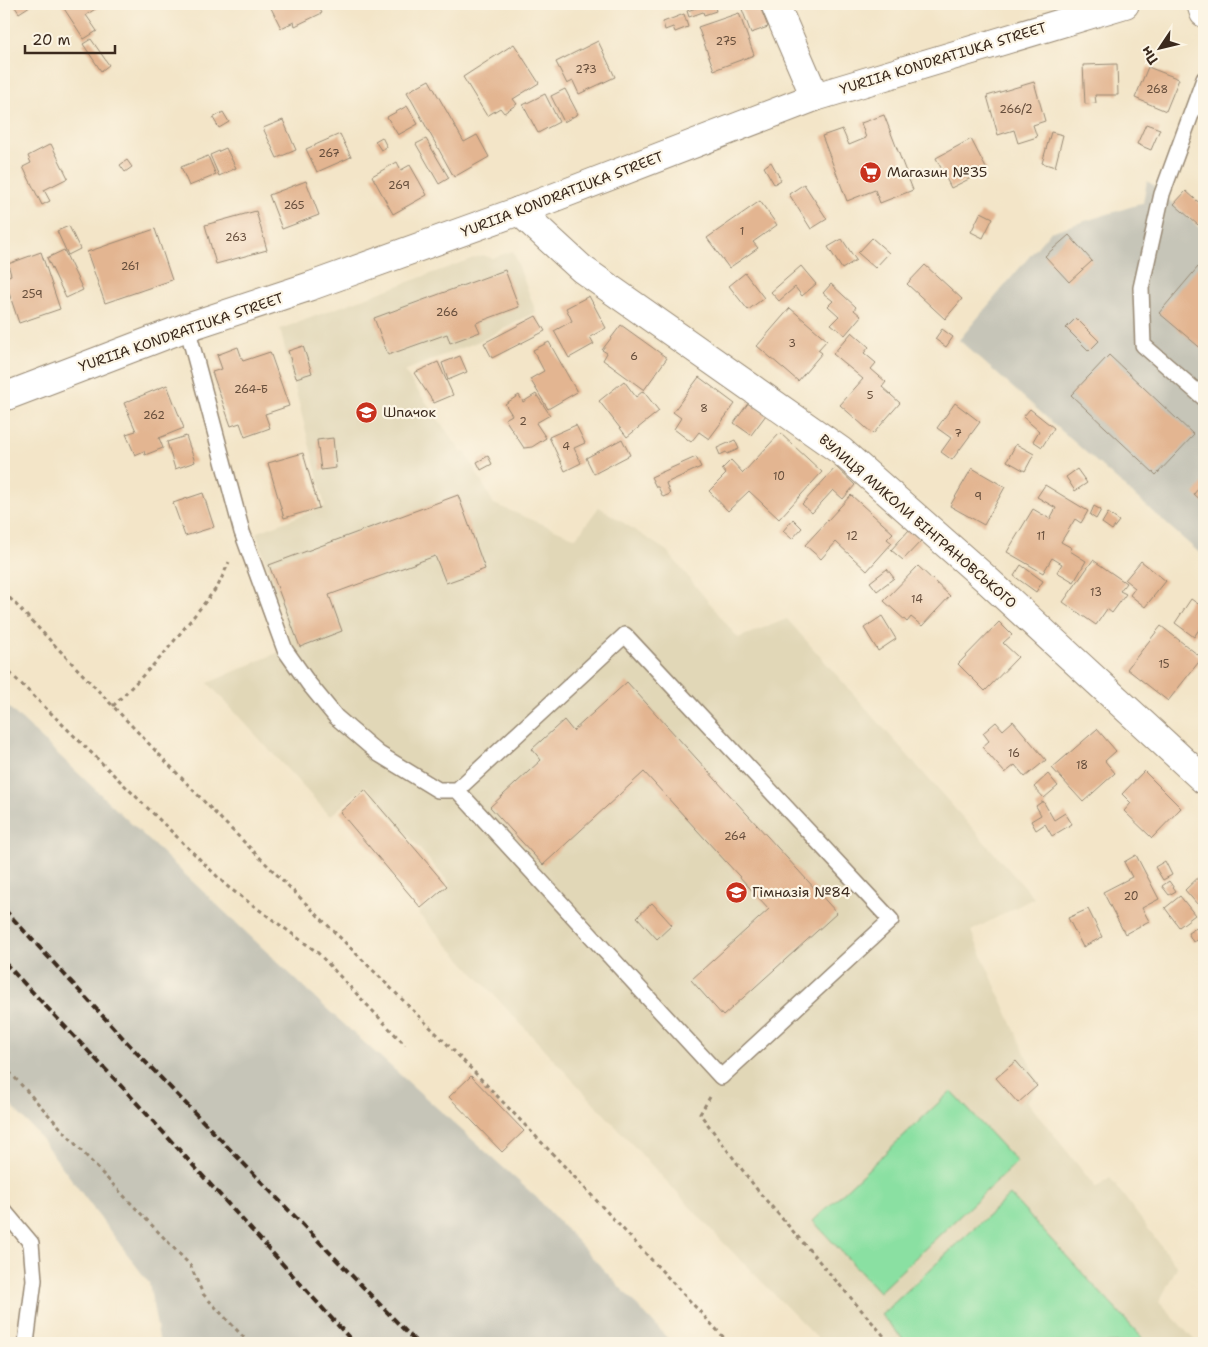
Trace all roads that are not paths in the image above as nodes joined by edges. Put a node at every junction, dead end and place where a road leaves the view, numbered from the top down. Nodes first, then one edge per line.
1 (775, 4) edge
2 (1125, 4) edge
3 (1201, 4) edge
4 (1204, 12) edge
5 (1204, 79) edge
6 (815, 97) junction
7 (519, 211) junction
8 (187, 327) junction
9 (4, 397) edge
10 (1204, 398) edge
11 (1204, 780) edge
12 (457, 790) junction
13 (4, 1211) edge
14 (26, 1343) edge

1 - 6 street
2 - 6 street, YURIIA KONDRATIUKA STREET
3 - 4 street
5 - 10 lane
6 - 7 street, YURIIA KONDRATIUKA STREET
7 - 8 street, YURIIA KONDRATIUKA STREET
7 - 11 street, ВУЛИЦЯ МИКОЛИ ВІНГРАНОВСЬКОГО
8 - 9 street, YURIIA KONDRATIUKA STREET
8 - 12 lane
12 - 12 lane
13 - 14 lane

